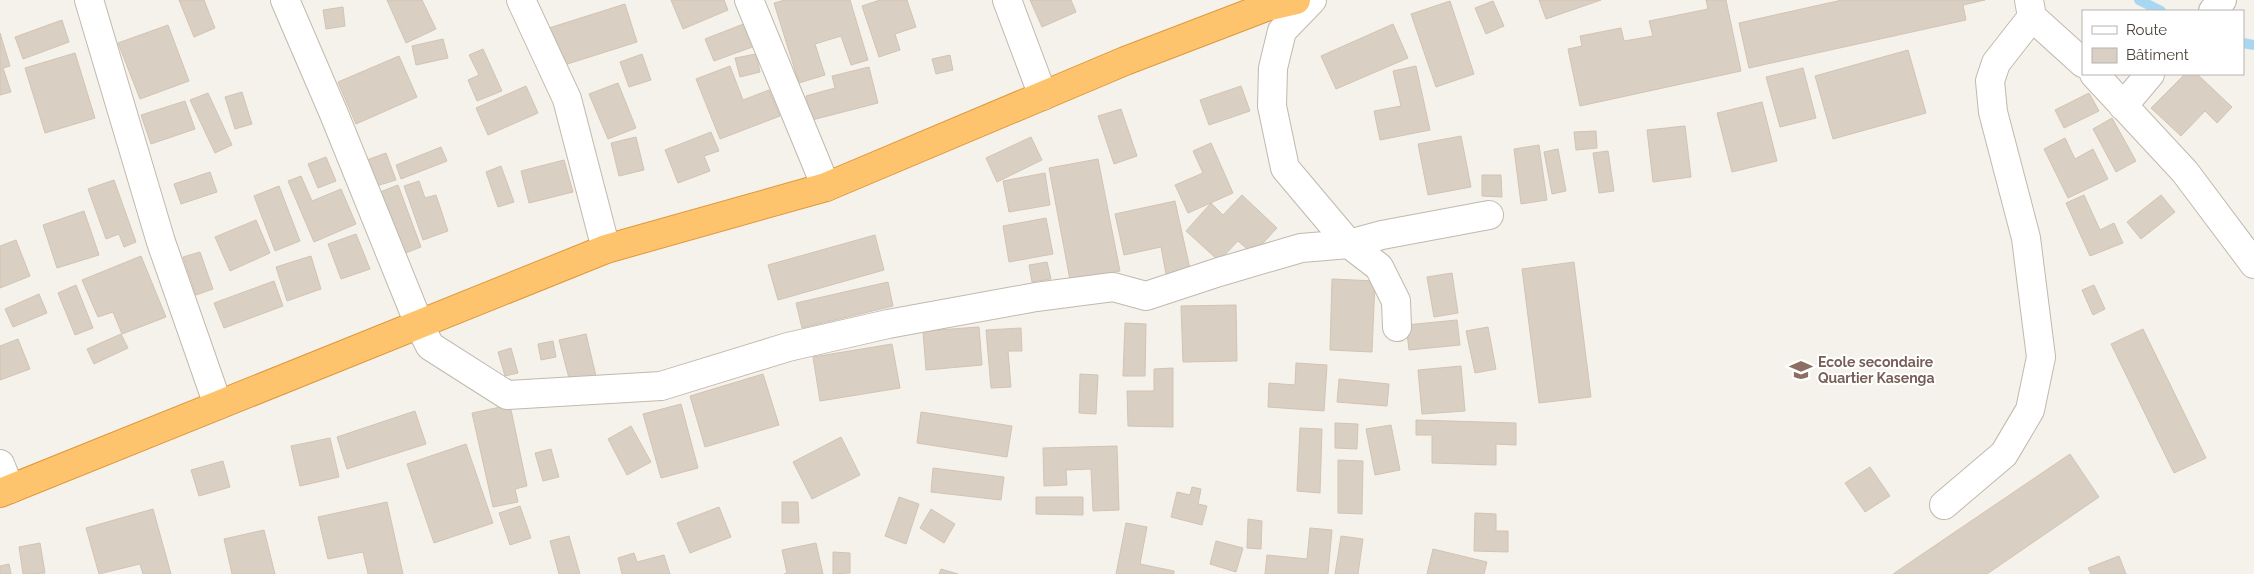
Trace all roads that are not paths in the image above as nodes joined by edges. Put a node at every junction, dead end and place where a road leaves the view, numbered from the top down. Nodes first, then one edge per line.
1 (89, 0) edge
2 (284, 0) edge
3 (521, 0) edge
4 (749, 0) edge
5 (1007, 0) edge
6 (1296, 0) edge
7 (1312, 0) edge
8 (2222, 0) edge
9 (1265, 4) edge
10 (2031, 8) edge
11 (2214, 10) edge
12 (2082, 62) edge
13 (2095, 75) edge
14 (2149, 75) edge
15 (1043, 96) junction
16 (2123, 106) junction
17 (826, 187) junction
18 (1489, 215) dead end
19 (1349, 244) junction
20 (606, 249) junction
21 (2254, 264) edge
22 (418, 324) junction
23 (1397, 328) dead end
24 (218, 404) junction
25 (0, 464) edge
26 (5, 491) edge
27 (1944, 505) dead end

1 - 24 street
2 - 22 street
3 - 20 street
4 - 17 street
5 - 15 street
6 - 9 highway
7 - 19 street
8 - 11 street
9 - 15 highway
10 - 12 street
10 - 27 street
13 - 16 street
14 - 16 street
15 - 17 highway
16 - 21 street
17 - 20 highway
18 - 19 street
19 - 22 street
19 - 23 street
20 - 22 highway
22 - 24 highway
24 - 26 highway
25 - 26 street

